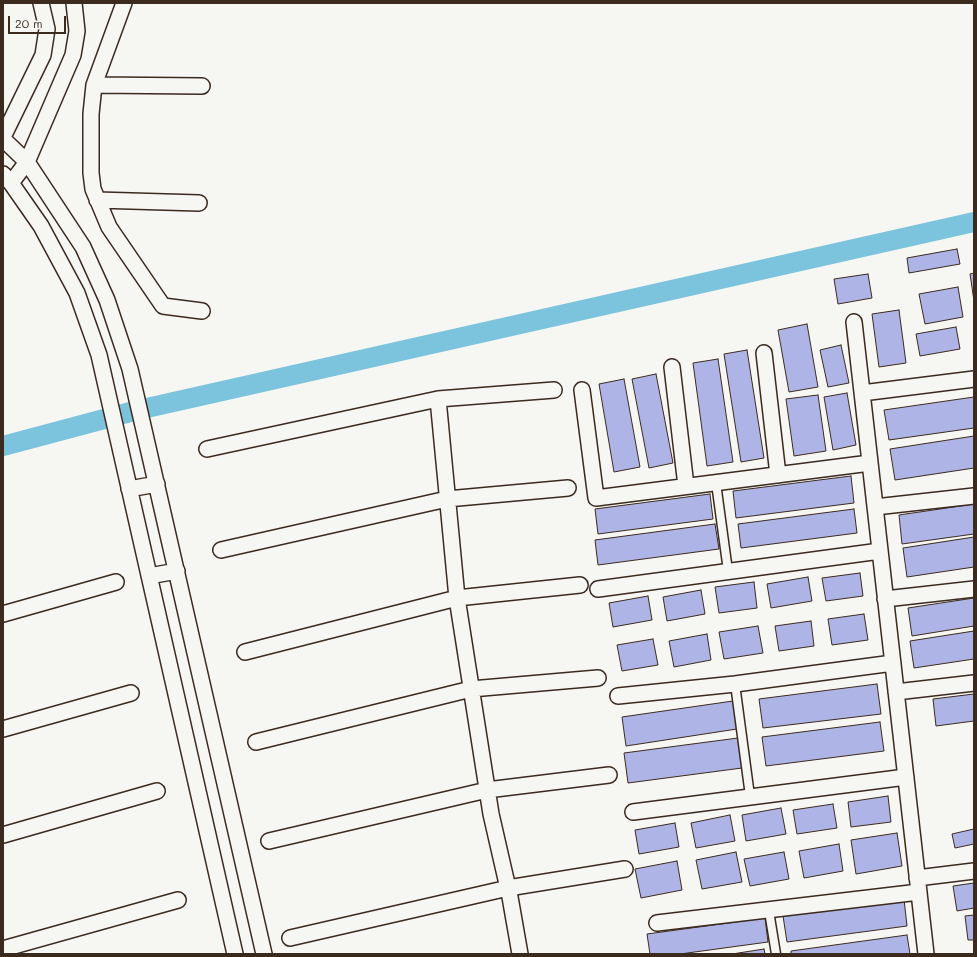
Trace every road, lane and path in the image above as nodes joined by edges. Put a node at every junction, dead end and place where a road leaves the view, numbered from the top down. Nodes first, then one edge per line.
1 (41, 3) edge
2 (74, 3) edge
3 (124, 3) edge
4 (94, 85) junction
5 (202, 86) dead end
6 (3, 138) edge
7 (27, 162) junction
8 (7, 178) edge
9 (97, 200) junction
10 (199, 203) dead end
11 (202, 311) dead end
12 (113, 317) junction
13 (854, 322) dead end
14 (88, 324) junction
15 (764, 353) dead end
16 (672, 367) dead end
17 (974, 379) edge
18 (554, 390) dead end
19 (582, 390) dead end
20 (862, 393) junction
21 (438, 399) junction
22 (207, 449) dead end
23 (870, 463) junction
24 (778, 475) junction
25 (716, 483) junction
26 (157, 484) junction
27 (686, 486) junction
28 (568, 488) dead end
29 (129, 490) junction
30 (974, 496) edge
31 (447, 499) junction
32 (875, 507) junction
33 (221, 550) dead end
34 (880, 551) junction
35 (177, 571) junction
36 (728, 572) junction
37 (149, 576) junction
38 (116, 582) dead end
39 (580, 585) dead end
40 (598, 589) dead end
41 (974, 589) edge
42 (457, 598) junction
43 (885, 599) junction
44 (3, 614) edge
45 (245, 652) dead end
46 (893, 663) junction
47 (598, 678) dead end
48 (974, 683) edge
49 (736, 684) junction
50 (471, 689) junction
51 (896, 692) junction
52 (131, 693) dead end
53 (618, 696) dead end
54 (3, 729) edge
55 (256, 742) dead end
56 (609, 775) dead end
57 (906, 777) junction
58 (487, 790) junction
59 (157, 791) dead end
60 (750, 796) junction
61 (633, 812) dead end
62 (3, 835) edge
63 (269, 841) dead end
64 (625, 869) dead end
65 (974, 871) edge
66 (918, 885) junction
67 (508, 888) junction
68 (178, 900) dead end
69 (770, 911) junction
70 (657, 923) dead end
71 (290, 938) dead end
72 (3, 949) edge
73 (235, 954) edge
74 (264, 954) edge
75 (520, 954) edge
76 (776, 954) edge
77 (926, 954) edge

1 - 6 street
2 - 7 street
3 - 4 street
4 - 5 street
4 - 9 street
6 - 7 street
7 - 8 street
7 - 12 street
8 - 14 street
9 - 10 street
9 - 11 street
12 - 14 street
12 - 26 street
13 - 20 street
14 - 29 street
15 - 24 street
16 - 27 street
17 - 20 street
18 - 21 street
19 - 27 street
20 - 23 street
21 - 22 street
21 - 31 street
23 - 24 street
23 - 32 street
24 - 25 street
25 - 27 street
25 - 36 lane
26 - 29 street
26 - 35 street
28 - 31 street
29 - 37 street
30 - 32 street
31 - 33 street
31 - 42 street
32 - 34 street
34 - 36 street
34 - 43 street
35 - 37 street
35 - 74 street
36 - 40 street
37 - 73 street
38 - 44 street
39 - 42 street
41 - 43 street
42 - 45 street
42 - 50 street
43 - 46 street
46 - 49 street
46 - 51 street
47 - 50 street
48 - 51 street
49 - 53 street
49 - 60 lane
50 - 55 street
50 - 58 street
51 - 57 street
52 - 54 street
56 - 58 street
57 - 60 street
57 - 66 street
58 - 63 street
58 - 67 street
59 - 62 street
60 - 61 street
64 - 67 street
65 - 66 street
66 - 69 street
66 - 77 street
67 - 71 street
67 - 75 street
68 - 72 street
69 - 70 street
69 - 76 lane

